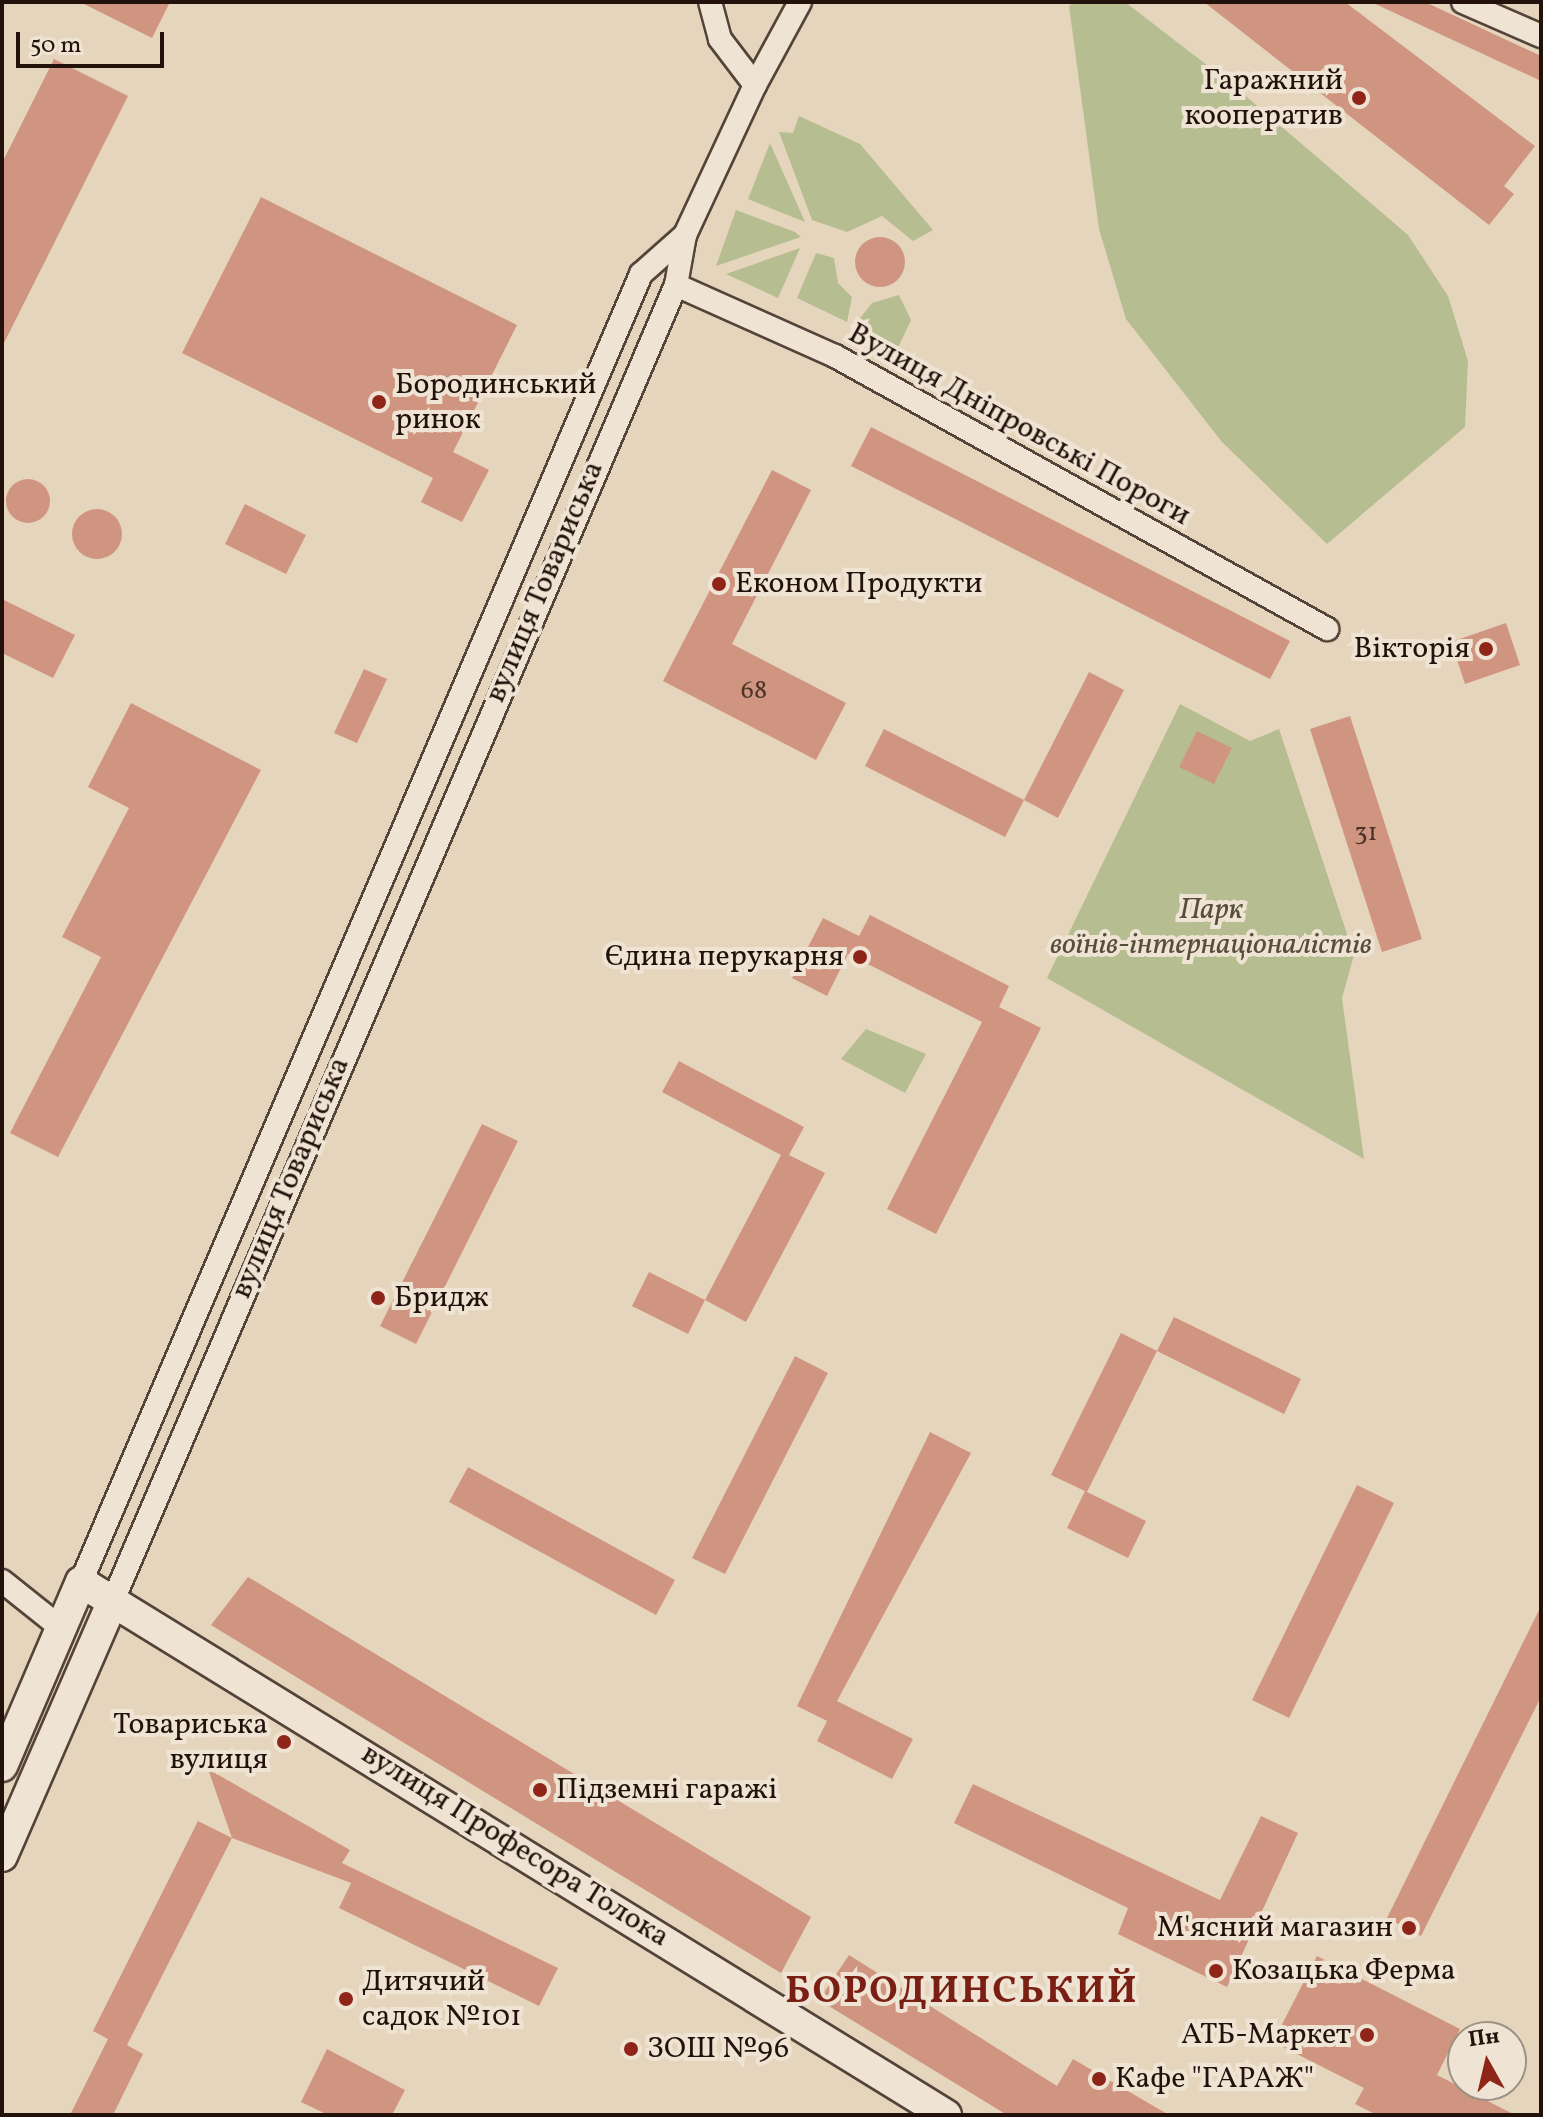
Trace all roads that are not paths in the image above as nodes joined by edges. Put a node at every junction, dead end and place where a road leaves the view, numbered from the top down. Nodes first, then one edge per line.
1 (710, 2) edge
2 (800, 2) edge
3 (1463, 2) edge
4 (1541, 36) edge
5 (755, 85) junction
6 (685, 235) junction
7 (676, 285) junction
8 (1327, 629) dead end
9 (225, 1247) junction
10 (256, 1260) junction
11 (2, 1581) edge
12 (81, 1582) junction
13 (114, 1598) junction
14 (61, 1628) junction
15 (2, 1766) edge
16 (2, 1856) edge
17 (946, 2115) edge

1 - 5 street
2 - 5 street
3 - 4 street
5 - 6 street
6 - 7 street, вулиця Товариська
6 - 9 street, вулиця Товариська
7 - 8 street, Вулиця Дніпровські Пороги
7 - 10 street, вулиця Товариська
9 - 10 street
9 - 12 street, вулиця Товариська
10 - 13 street, вулиця Товариська
11 - 14 street
12 - 13 street, вулиця Професора Толока
12 - 14 street, вулиця Товариська
13 - 16 street, вулиця Товариська
13 - 17 street, вулиця Професора Толока
14 - 15 street, вулиця Товариська

